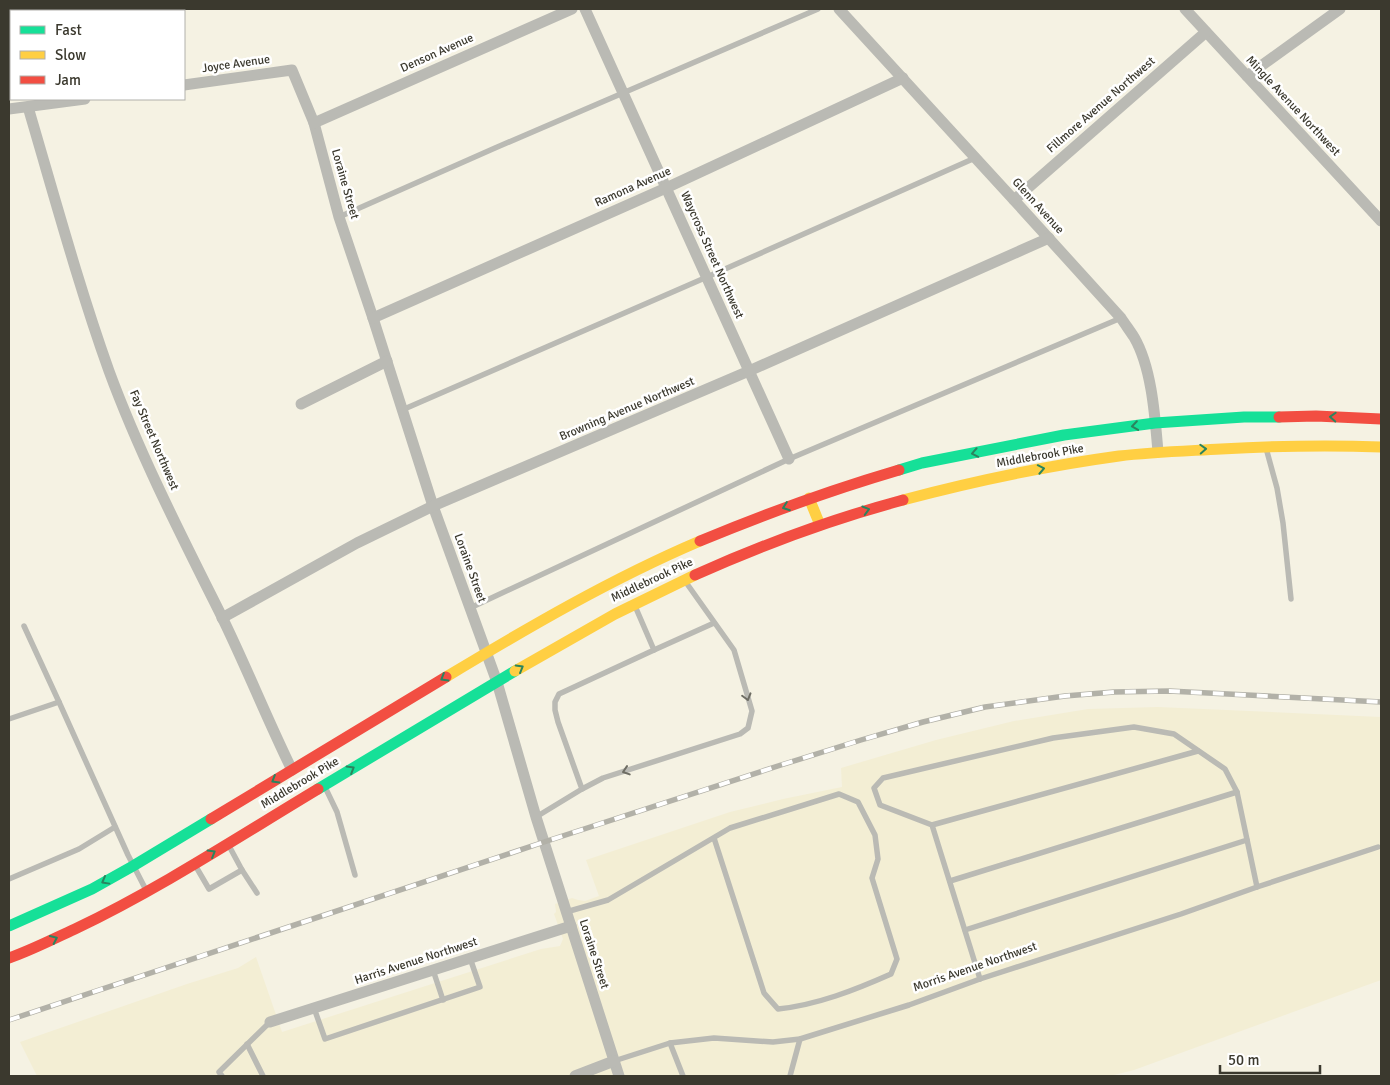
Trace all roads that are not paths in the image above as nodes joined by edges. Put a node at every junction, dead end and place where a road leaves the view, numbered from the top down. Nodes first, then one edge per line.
1 (572, 9) edge
2 (585, 9) edge
3 (818, 9) edge
4 (839, 9) edge
5 (1185, 9) edge
6 (1340, 9) edge
7 (1206, 32) junction
8 (292, 70) joint
9 (1247, 76) junction
10 (903, 78) junction
11 (185, 85) edge
12 (623, 93) junction
13 (77, 100) edge
14 (28, 106) junction
15 (9, 109) edge
16 (314, 123) junction
17 (975, 158) junction
18 (666, 188) junction
19 (1014, 200) junction
20 (339, 217) junction
21 (1381, 221) edge
22 (1049, 238) junction
23 (707, 277) junction
24 (374, 318) junction
25 (1121, 318) junction
26 (387, 361) junction
27 (749, 371) junction
28 (301, 404) dead end
29 (402, 410) junction
30 (1381, 420) edge
31 (1155, 423) junction
32 (1266, 446) junction
33 (1381, 448) edge
34 (1158, 452) junction
35 (789, 459) junction
36 (809, 498) junction
37 (433, 506) junction
38 (820, 525) junction
39 (684, 580) junction
40 (1291, 598) dead end
41 (634, 604) junction
42 (470, 608) junction
43 (222, 618) junction
44 (714, 623) junction
45 (24, 626) dead end
46 (654, 650) junction
47 (486, 653) junction
48 (496, 682) junction
49 (59, 702) junction
50 (9, 719) edge
51 (1198, 751) junction
52 (292, 770) junction
53 (324, 785) junction
54 (582, 789) junction
55 (1236, 792) junction
56 (536, 817) junction
57 (932, 825) junction
58 (115, 827) junction
59 (714, 838) junction
60 (1247, 840) junction
61 (227, 844) junction
62 (1378, 847) dead end
63 (194, 864) junction
64 (133, 866) junction
65 (242, 870) junction
66 (355, 875) dead end
67 (9, 879) edge
68 (950, 881) junction
69 (1257, 887) junction
70 (147, 892) junction
71 (257, 893) dead end
72 (566, 912) junction
73 (9, 926) edge
74 (571, 926) junction
75 (965, 930) junction
76 (9, 958) edge
77 (470, 958) junction
78 (433, 970) junction
79 (980, 979) junction
80 (443, 1000) junction
81 (314, 1008) junction
82 (270, 1022) joint
83 (800, 1040) junction
84 (670, 1043) junction
85 (247, 1044) junction
86 (614, 1061) junction
87 (222, 1076) edge
88 (263, 1076) edge
89 (575, 1076) edge
90 (619, 1076) edge
91 (683, 1076) edge
92 (790, 1076) edge

1 - 16 street, Denson Avenue
2 - 12 street, Waycross Street Northwest
3 - 12 lane
4 - 10 street, Glenn Avenue
5 - 7 street, Mingle Avenue Northwest
6 - 9 street
7 - 9 street, Mingle Avenue Northwest
7 - 19 street, Fillmore Avenue Northwest
8 - 11 street, Joyce Avenue
8 - 16 street, Loraine Street
9 - 21 street, Mingle Avenue Northwest
10 - 17 street, Glenn Avenue
10 - 18 street, Ramona Avenue
12 - 18 street, Waycross Street Northwest
12 - 20 lane
13 - 14 street
14 - 15 street
14 - 43 street, Fay Street Northwest
16 - 20 street, Loraine Street
17 - 19 street, Glenn Avenue
17 - 23 lane
18 - 23 street, Waycross Street Northwest
18 - 24 street, Ramona Avenue
19 - 22 street, Glenn Avenue
20 - 24 street, Loraine Street
22 - 25 street, Glenn Avenue
22 - 27 street, Browning Avenue Northwest
23 - 27 street, Waycross Street Northwest
23 - 29 lane
24 - 26 street, Loraine Street
25 - 31 street, Glenn Avenue
25 - 35 lane
26 - 28 street
26 - 29 street, Loraine Street
27 - 35 street, Waycross Street Northwest
27 - 37 street, Browning Avenue Northwest
29 - 37 street, Loraine Street
30 -> 31 main road, Middlebrook Pike
31 - 34 street, Glenn Avenue
31 -> 36 main road, Middlebrook Pike
32 - 33 main road, Middlebrook Pike
34 -> 32 main road, Middlebrook Pike
32 - 40 lane
38 -> 34 main road, Middlebrook Pike
35 - 42 lane
36 - 38 main road
36 -> 47 main road, Middlebrook Pike
37 - 42 street, Loraine Street
37 - 43 street, Browning Avenue Northwest
38 - 39 main road, Middlebrook Pike
39 - 41 main road, Middlebrook Pike
39 - 44 lane
41 - 46 lane
48 -> 41 main road, Middlebrook Pike
42 - 47 street, Loraine Street
43 - 52 street, Fay Street Northwest
44 - 46 lane
44 -> 54 lane
45 - 49 lane
46 - 54 lane
47 - 48 street, Loraine Street
47 -> 52 main road, Middlebrook Pike
53 -> 48 main road, Middlebrook Pike
48 - 56 street, Loraine Street
49 - 50 lane
49 - 58 lane
51 - 55 lane
51 - 57 lane
51 - 57 lane
52 -> 64 main road, Middlebrook Pike
53 - 61 main road, Middlebrook Pike
53 - 66 lane
54 - 56 lane
55 - 60 lane
55 - 68 lane
56 - 72 street, Loraine Street
57 - 68 lane
58 - 64 lane
58 - 67 lane
59 - 59 lane
59 - 72 lane
60 - 69 lane
60 - 75 lane
63 -> 61 main road, Middlebrook Pike
61 - 65 lane
62 - 69 lane, Morris Avenue Northwest
63 - 65 lane
63 - 70 main road, Middlebrook Pike
64 - 70 lane
64 -> 73 main road, Middlebrook Pike
65 - 71 lane
68 - 75 lane
69 - 79 lane, Morris Avenue Northwest
76 -> 70 main road, Middlebrook Pike
72 - 74 street, Loraine Street
74 - 77 street, Harris Avenue Northwest
74 - 86 street, Loraine Street
75 - 79 lane
77 - 78 street, Harris Avenue Northwest
77 - 80 lane
78 - 80 lane
78 - 81 street, Harris Avenue Northwest
79 - 83 lane, Morris Avenue Northwest
80 - 81 lane
81 - 82 street, Harris Avenue Northwest
82 - 85 lane
83 - 84 lane, Morris Avenue Northwest
83 - 92 lane
84 - 86 lane, Morris Avenue Northwest
84 - 91 lane
85 - 87 lane
85 - 88 lane
86 - 89 street, Morris Avenue Northwest
86 - 90 street, Loraine Street

